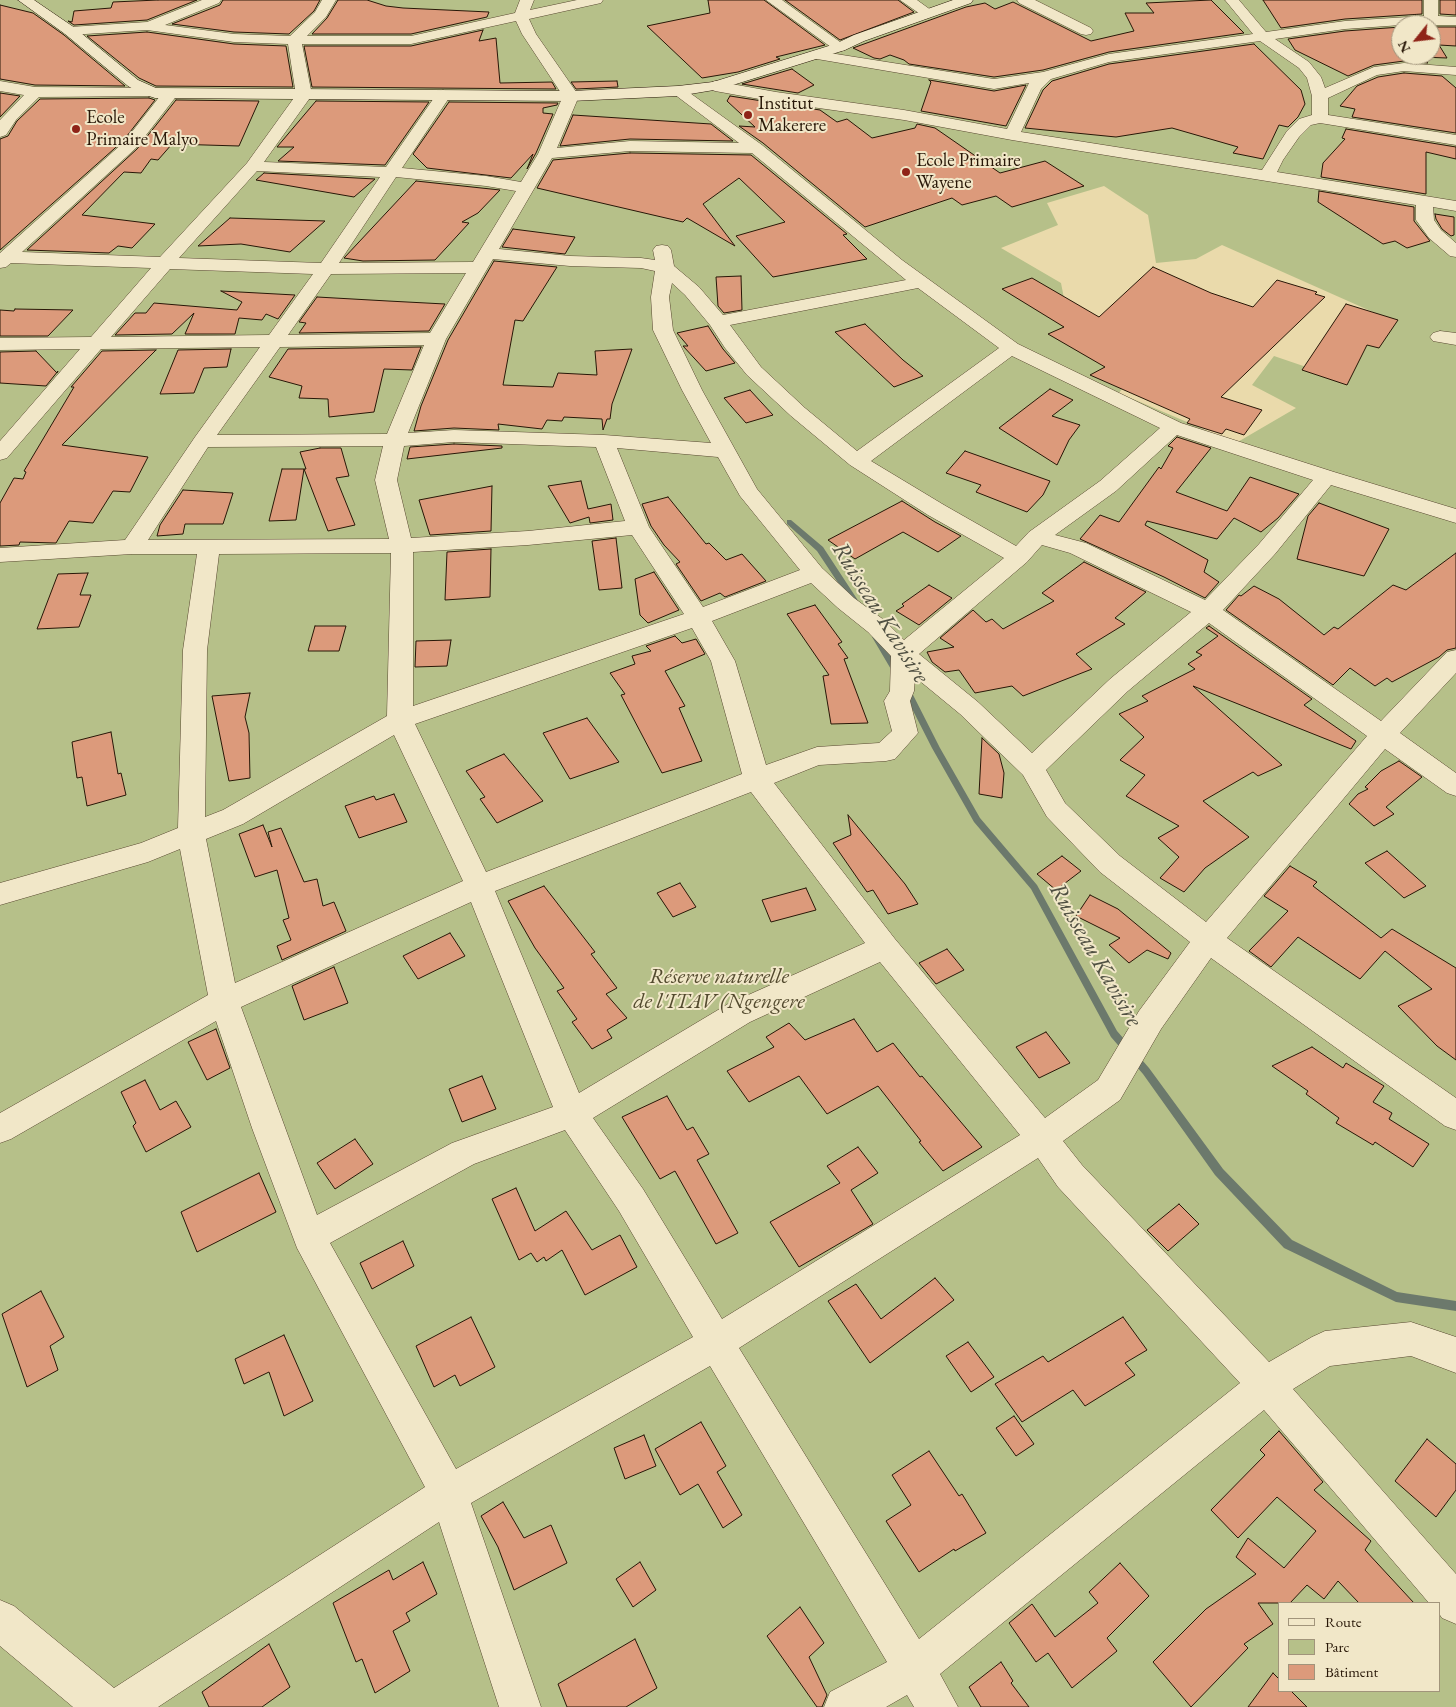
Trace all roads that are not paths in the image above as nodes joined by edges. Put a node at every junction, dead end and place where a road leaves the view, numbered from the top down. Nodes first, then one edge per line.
1 (25, 0) edge
2 (214, 0) edge
3 (329, 0) edge
4 (527, 0) edge
5 (596, 0) edge
6 (773, 0) edge
7 (907, 0) edge
8 (966, 0) edge
9 (1024, 0) edge
10 (1232, 0) edge
11 (1431, 0) edge
12 (928, 13) junction
13 (1431, 15) edge
14 (520, 17) junction
15 (1441, 20) edge
16 (1456, 21) edge
17 (1391, 22) edge
18 (147, 26) junction
19 (1086, 30) dead end
20 (70, 31) junction
21 (1263, 37) junction
22 (294, 40) junction
23 (840, 47) junction
24 (817, 55) junction
25 (1456, 71) edge
26 (1046, 76) junction
27 (715, 86) junction
28 (3, 89) edge
29 (678, 91) junction
30 (34, 92) junction
31 (162, 93) junction
32 (304, 95) junction
33 (443, 96) junction
34 (571, 96) junction
35 (1320, 96) junction
36 (1320, 118) junction
37 (0, 132) edge
38 (1012, 135) junction
39 (1456, 140) edge
40 (756, 148) junction
41 (546, 154) junction
42 (253, 166) junction
43 (390, 172) junction
44 (1267, 177) junction
45 (527, 188) junction
46 (1424, 202) junction
47 (1456, 206) edge
48 (1456, 252) edge
49 (664, 259) junction
50 (3, 260) edge
51 (483, 260) junction
52 (165, 264) junction
53 (326, 269) junction
54 (922, 282) junction
55 (718, 322) junction
56 (436, 339) junction
57 (274, 342) junction
58 (0, 344) edge
59 (95, 344) junction
60 (1011, 348) junction
61 (1174, 427) junction
62 (7, 436) edge
63 (395, 440) junction
64 (202, 441) junction
65 (604, 441) junction
66 (726, 452) junction
67 (0, 454) edge
68 (857, 461) junction
69 (1326, 477) junction
70 (1456, 516) edge
71 (638, 526) junction
72 (1037, 537) junction
73 (402, 546) junction
74 (209, 547) junction
75 (132, 548) junction
76 (0, 555) edge
77 (1019, 557) junction
78 (814, 573) junction
79 (1208, 611) junction
80 (698, 618) junction
81 (1456, 658) edge
82 (902, 672) junction
83 (400, 720) junction
84 (1382, 736) junction
85 (1032, 768) junction
86 (757, 780) junction
87 (1456, 786) edge
88 (191, 834) junction
89 (479, 886) junction
90 (0, 894) edge
91 (1208, 940) junction
92 (885, 947) junction
93 (224, 1001) junction
94 (572, 1114) junction
95 (1456, 1116) edge
96 (0, 1129) edge
97 (1042, 1138) junction
98 (309, 1237) junction
99 (716, 1343) junction
100 (1456, 1355) edge
101 (1266, 1385) junction
102 (449, 1494) junction
103 (1456, 1604) edge
104 (0, 1620) edge
105 (914, 1669) junction
106 (105, 1707) edge
107 (121, 1707) edge
108 (520, 1707) edge
109 (846, 1707) edge
110 (937, 1707) edge

1 - 20 street
2 - 18 street
3 - 22 street
4 - 14 street
5 - 14 street
6 - 23 street
7 - 12 street
8 - 12 street
9 - 19 street
10 - 21 street
11 - 13 street
12 - 23 street
14 - 22 street
14 - 34 street
15 - 16 street
17 - 21 street
18 - 20 street
18 - 22 street
20 - 31 street
21 - 26 street
21 - 35 street
22 - 32 street
23 - 24 street
24 - 26 street
24 - 27 street
25 - 35 street
26 - 38 street
27 - 29 street
27 - 38 street
28 - 30 street
29 - 34 street
29 - 40 street
30 - 31 street
30 - 37 street
31 - 32 street
31 - 50 street
32 - 33 street
32 - 42 street
33 - 34 street
33 - 43 street
34 - 41 street
35 - 36 street
36 - 39 street
36 - 44 street
38 - 44 street
40 - 41 street
40 - 54 street
41 - 45 street
42 - 43 street
42 - 52 street
43 - 45 street
43 - 53 street
44 - 46 street
45 - 51 street
46 - 47 street
46 - 48 street
49 - 51 street
49 - 55 street
49 - 66 street
50 - 52 street
51 - 53 street
51 - 56 street
52 - 53 street
52 - 59 street
53 - 57 street
54 - 55 street
54 - 60 street
55 - 68 street
56 - 57 street
56 - 63 street
57 - 59 street
57 - 64 street
58 - 59 street
59 - 62 street
60 - 61 street
60 - 68 street
61 - 69 street
61 - 72 street
62 - 67 street
63 - 64 street
63 - 65 street
63 - 73 street
64 - 75 street
65 - 66 street
65 - 71 street
66 - 78 street
68 - 77 street
69 - 70 street
69 - 79 street
71 - 73 street
71 - 80 street
72 - 77 street
72 - 79 street
73 - 74 street
73 - 83 street
74 - 75 street
74 - 88 street
75 - 76 street
77 - 82 street
78 - 80 street
78 - 82 street
79 - 84 street
79 - 85 street
80 - 83 street
80 - 86 street
81 - 84 street
82 - 85 street
82 - 86 street
83 - 88 street
83 - 89 street
84 - 87 street
84 - 91 street
85 - 91 street
86 - 89 street
86 - 92 street
88 - 90 street
88 - 93 street
89 - 93 street
89 - 94 street
91 - 95 street
91 - 97 street
92 - 94 street
92 - 97 street
93 - 96 street
93 - 98 street
94 - 98 street
94 - 99 street
97 - 99 street
97 - 101 street
98 - 102 street
99 - 102 street
99 - 105 street
100 - 101 street
101 - 103 street
101 - 105 street
102 - 107 street
102 - 108 street
104 - 106 street
105 - 109 street
105 - 110 street

